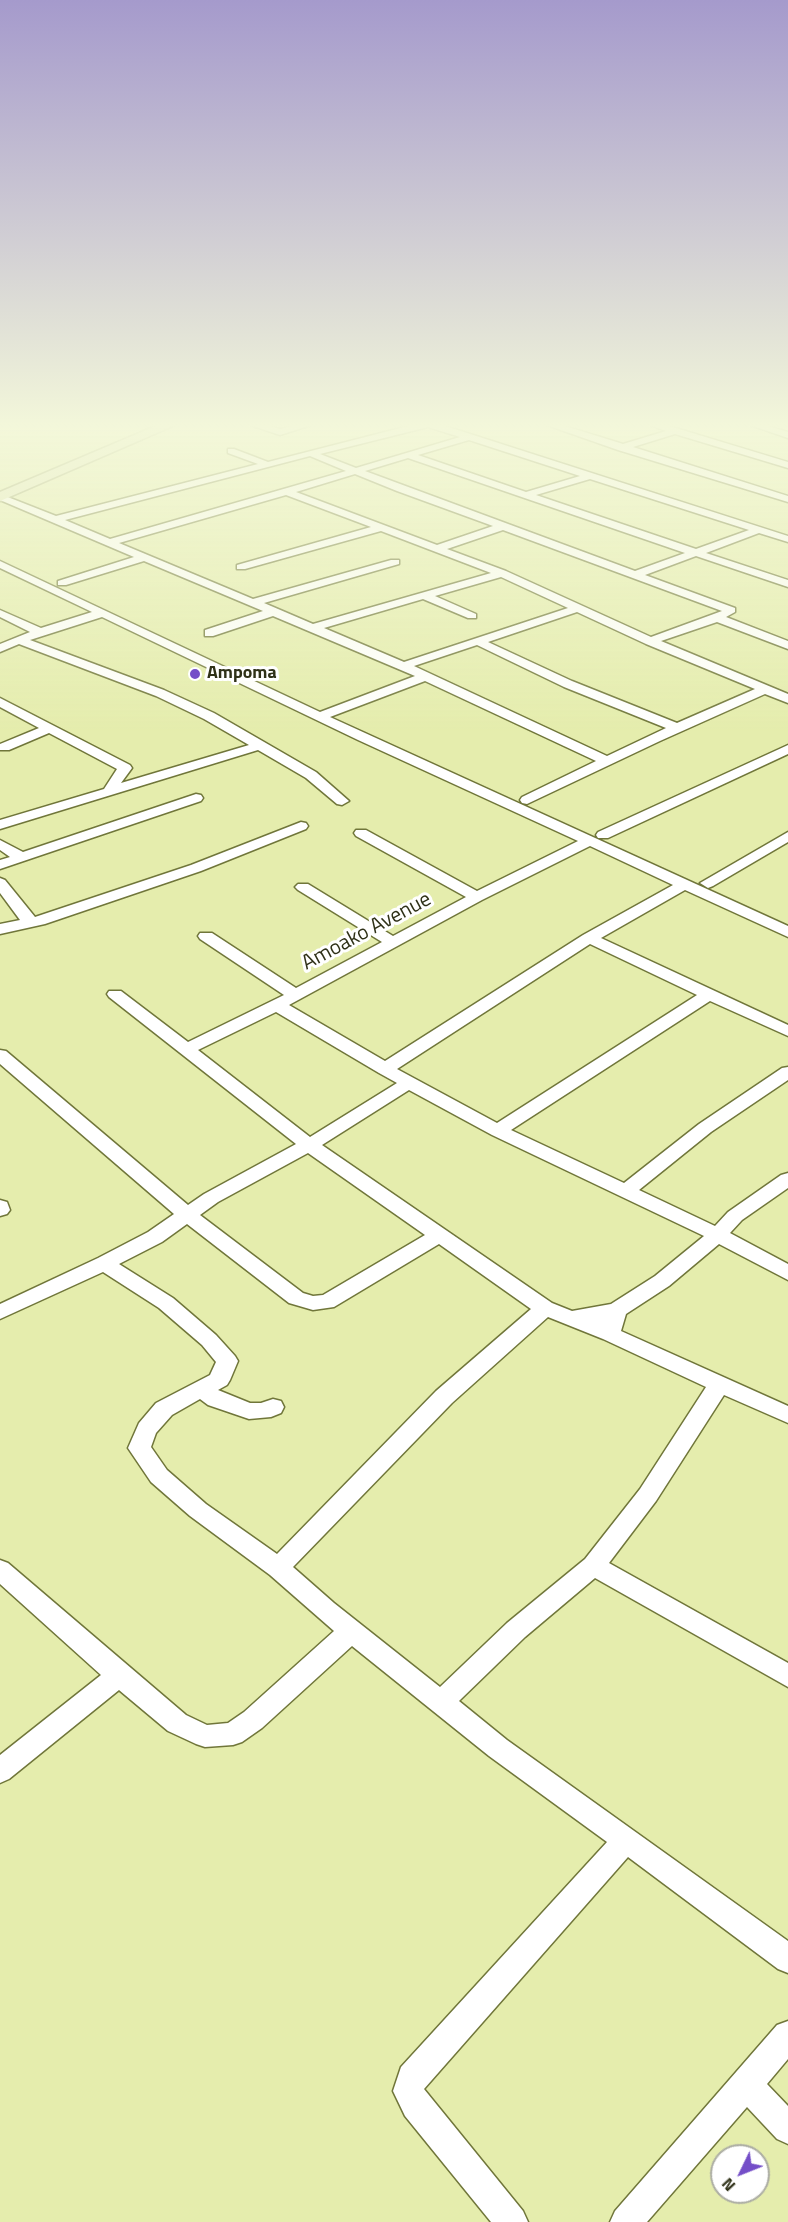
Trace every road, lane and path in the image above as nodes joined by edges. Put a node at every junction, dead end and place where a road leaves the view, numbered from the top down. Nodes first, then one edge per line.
1 (72, 526) edge
2 (170, 526) edge
3 (374, 526) edge
4 (504, 526) joint
5 (620, 526) edge
6 (745, 526) edge
7 (380, 528) junction
8 (758, 530) junction
9 (786, 537) edge
10 (110, 542) junction
11 (438, 548) junction
12 (696, 552) junction
13 (0, 553) edge
14 (146, 557) junction
15 (395, 562) dead end
16 (0, 564) edge
17 (241, 567) dead end
18 (502, 573) junction
19 (637, 574) junction
20 (63, 584) junction
21 (788, 585) edge
22 (423, 595) junction
23 (252, 603) junction
24 (578, 608) junction
25 (273, 612) junction
26 (0, 613) edge
27 (102, 613) junction
28 (472, 616) dead end
29 (717, 618) junction
30 (312, 628) junction
31 (39, 633) junction
32 (209, 633) dead end
33 (21, 641) junction
34 (477, 641) junction
35 (650, 641) junction
36 (788, 645) edge
37 (0, 648) edge
38 (403, 666) junction
39 (426, 676) junction
40 (764, 690) junction
41 (788, 699) edge
42 (0, 702) edge
43 (326, 714) junction
44 (51, 728) junction
45 (677, 728) junction
46 (258, 746) junction
47 (4, 747) dead end
48 (788, 750) edge
49 (607, 761) junction
50 (124, 768) junction
51 (157, 776) junction
52 (110, 790) junction
53 (196, 798) dead end
54 (527, 800) junction
55 (342, 801) dead end
56 (0, 825) edge
57 (301, 826) dead end
58 (361, 833) dead end
59 (596, 838) junction
60 (786, 840) edge
61 (0, 844) edge
62 (19, 856) junction
63 (0, 865) edge
64 (0, 883) edge
65 (708, 883) junction
66 (683, 885) junction
67 (303, 886) dead end
68 (477, 897) junction
69 (788, 918) edge
70 (29, 923) junction
71 (0, 929) edge
72 (788, 932) edge
73 (206, 936) dead end
74 (589, 938) junction
75 (394, 943) junction
76 (115, 994) dead end
77 (709, 994) junction
78 (296, 996) junction
79 (277, 1005) junction
80 (788, 1031) edge
81 (187, 1049) junction
82 (0, 1055) edge
83 (385, 1069) junction
84 (788, 1072) edge
85 (409, 1083) junction
86 (498, 1131) junction
87 (309, 1145) junction
88 (788, 1179) edge
89 (624, 1192) junction
90 (187, 1215) junction
91 (718, 1235) junction
92 (438, 1236) junction
93 (105, 1263) junction
94 (788, 1273) edge
95 (545, 1308) junction
96 (617, 1310) junction
97 (0, 1312) edge
98 (570, 1318) junction
99 (610, 1334) junction
100 (720, 1383) junction
101 (202, 1390) junction
102 (273, 1407) dead end
103 (788, 1415) edge
104 (593, 1566) junction
105 (278, 1568) junction
106 (0, 1570) edge
107 (352, 1630) junction
108 (119, 1675) junction
109 (788, 1676) edge
110 (442, 1701) junction
111 (0, 1771) edge
112 (625, 1841) junction
113 (788, 1959) edge
114 (788, 2036) edge
115 (746, 2084) junction
116 (788, 2128) edge
117 (512, 2222) edge
118 (626, 2222) edge

1 - 10 street
2 - 10 street
3 - 7 street
4 - 11 street
4 - 19 street
5 - 12 street
6 - 8 street
7 - 11 street
7 - 17 street
8 - 9 street
8 - 12 street
10 - 14 street
11 - 18 street
12 - 19 street
12 - 21 street
13 - 20 street
14 - 20 street
14 - 23 street
15 - 23 street
16 - 27 street
18 - 22 street
18 - 24 street
19 - 29 street
20 - 43 street
22 - 28 street
22 - 30 street
23 - 25 street
24 - 34 street
24 - 35 street
25 - 30 street
25 - 32 street
26 - 31 street
27 - 31 street
27 - 43 street
29 - 35 street
29 - 36 street
30 - 38 street
31 - 33 street
33 - 37 street
33 - 46 street
34 - 38 street
34 - 45 street
35 - 40 street
38 - 39 street
39 - 43 street
39 - 49 street
40 - 41 street
40 - 45 street
42 - 44 street
43 - 54 street
43 - 59 street
44 - 47 street
44 - 50 street
45 - 49 street
46 - 51 street
46 - 55 street
48 - 59 street, Amoako Avenue
49 - 54 street
50 - 51 street
50 - 52 street
51 - 52 street
52 - 56 street
53 - 62 street
54 - 59 street
57 - 70 street
58 - 68 street
59 - 65 street
59 - 66 street
59 - 68 street, Amoako Avenue
60 - 65 street
61 - 62 street
62 - 63 street
64 - 70 street
65 - 69 street
66 - 72 street
66 - 74 street
67 - 75 street
68 - 75 street, Amoako Avenue
70 - 71 street
73 - 78 street
74 - 77 street
74 - 83 street
75 - 78 street, Amoako Avenue
76 - 81 street
77 - 80 street
77 - 86 street
78 - 79 street, Amoako Avenue
79 - 81 street, Amoako Avenue
79 - 83 street
81 - 87 street
82 - 90 street
83 - 85 street
84 - 89 street
85 - 86 street
85 - 87 street
86 - 89 street
87 - 90 street
87 - 92 street
88 - 91 street
89 - 91 street
90 - 92 street
90 - 93 street
91 - 94 street
91 - 96 street
92 - 95 street
93 - 97 street
93 - 101 street
95 - 98 street
95 - 105 street
96 - 98 street
96 - 99 street
98 - 99 street
99 - 100 street
100 - 103 street
100 - 104 street
101 - 102 street
101 - 105 street
104 - 109 street
104 - 110 street
105 - 107 street
106 - 108 street
107 - 108 street
107 - 110 street
108 - 111 street
110 - 112 street
112 - 113 street
112 - 117 street
114 - 115 street
115 - 116 street
115 - 118 street

